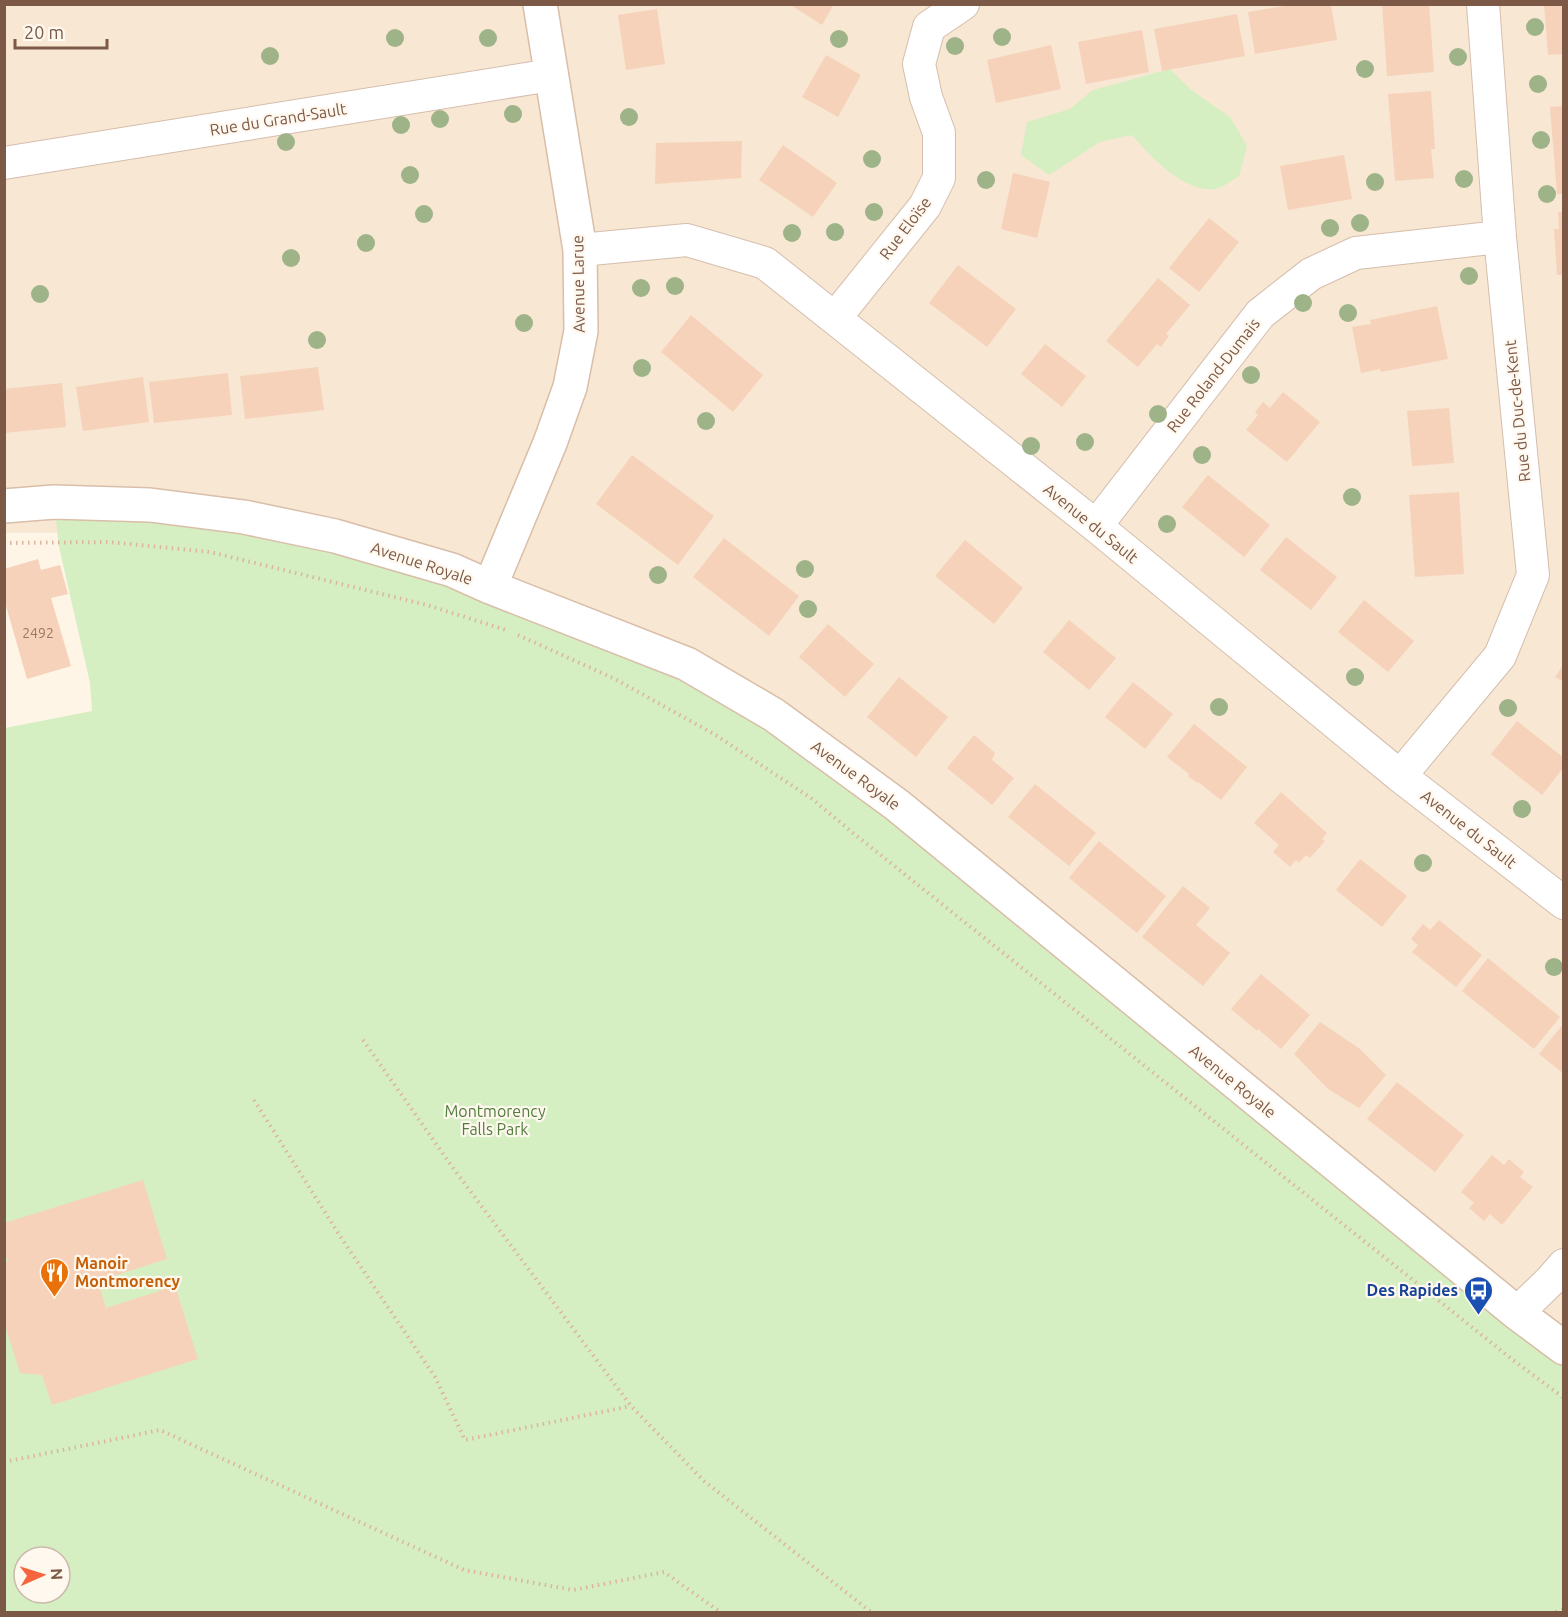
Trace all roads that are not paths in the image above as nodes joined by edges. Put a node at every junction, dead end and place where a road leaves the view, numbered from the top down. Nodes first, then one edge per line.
1 (540, 4) edge
2 (963, 4) edge
3 (1483, 4) edge
4 (551, 75) junction
5 (4, 162) edge
6 (1500, 237) junction
7 (580, 250) junction
8 (835, 318) junction
9 (4, 506) edge
10 (1096, 526) junction
11 (490, 587) junction
12 (1400, 776) junction
13 (1563, 903) edge
14 (1563, 1265) edge
15 (1517, 1313) junction
16 (1563, 1348) edge

1 - 4 main road, Avenue Larue
2 - 8 street, Rue Eloïse
3 - 6 street, Rue du Duc-de-Kent
4 - 5 street, Rue du Grand-Sault
4 - 7 main road, Avenue Larue
6 - 10 street, Rue Roland-Dumais
6 - 12 street, Rue du Duc-de-Kent
7 - 8 street, Avenue du Sault
7 - 11 main road, Avenue Larue
8 - 10 street, Avenue du Sault
9 - 11 main road, Avenue Royale
10 - 12 street, Avenue du Sault
11 - 15 main road, Avenue Royale
12 - 13 street, Avenue du Sault
14 - 15 street
15 - 16 main road, Avenue Royale

